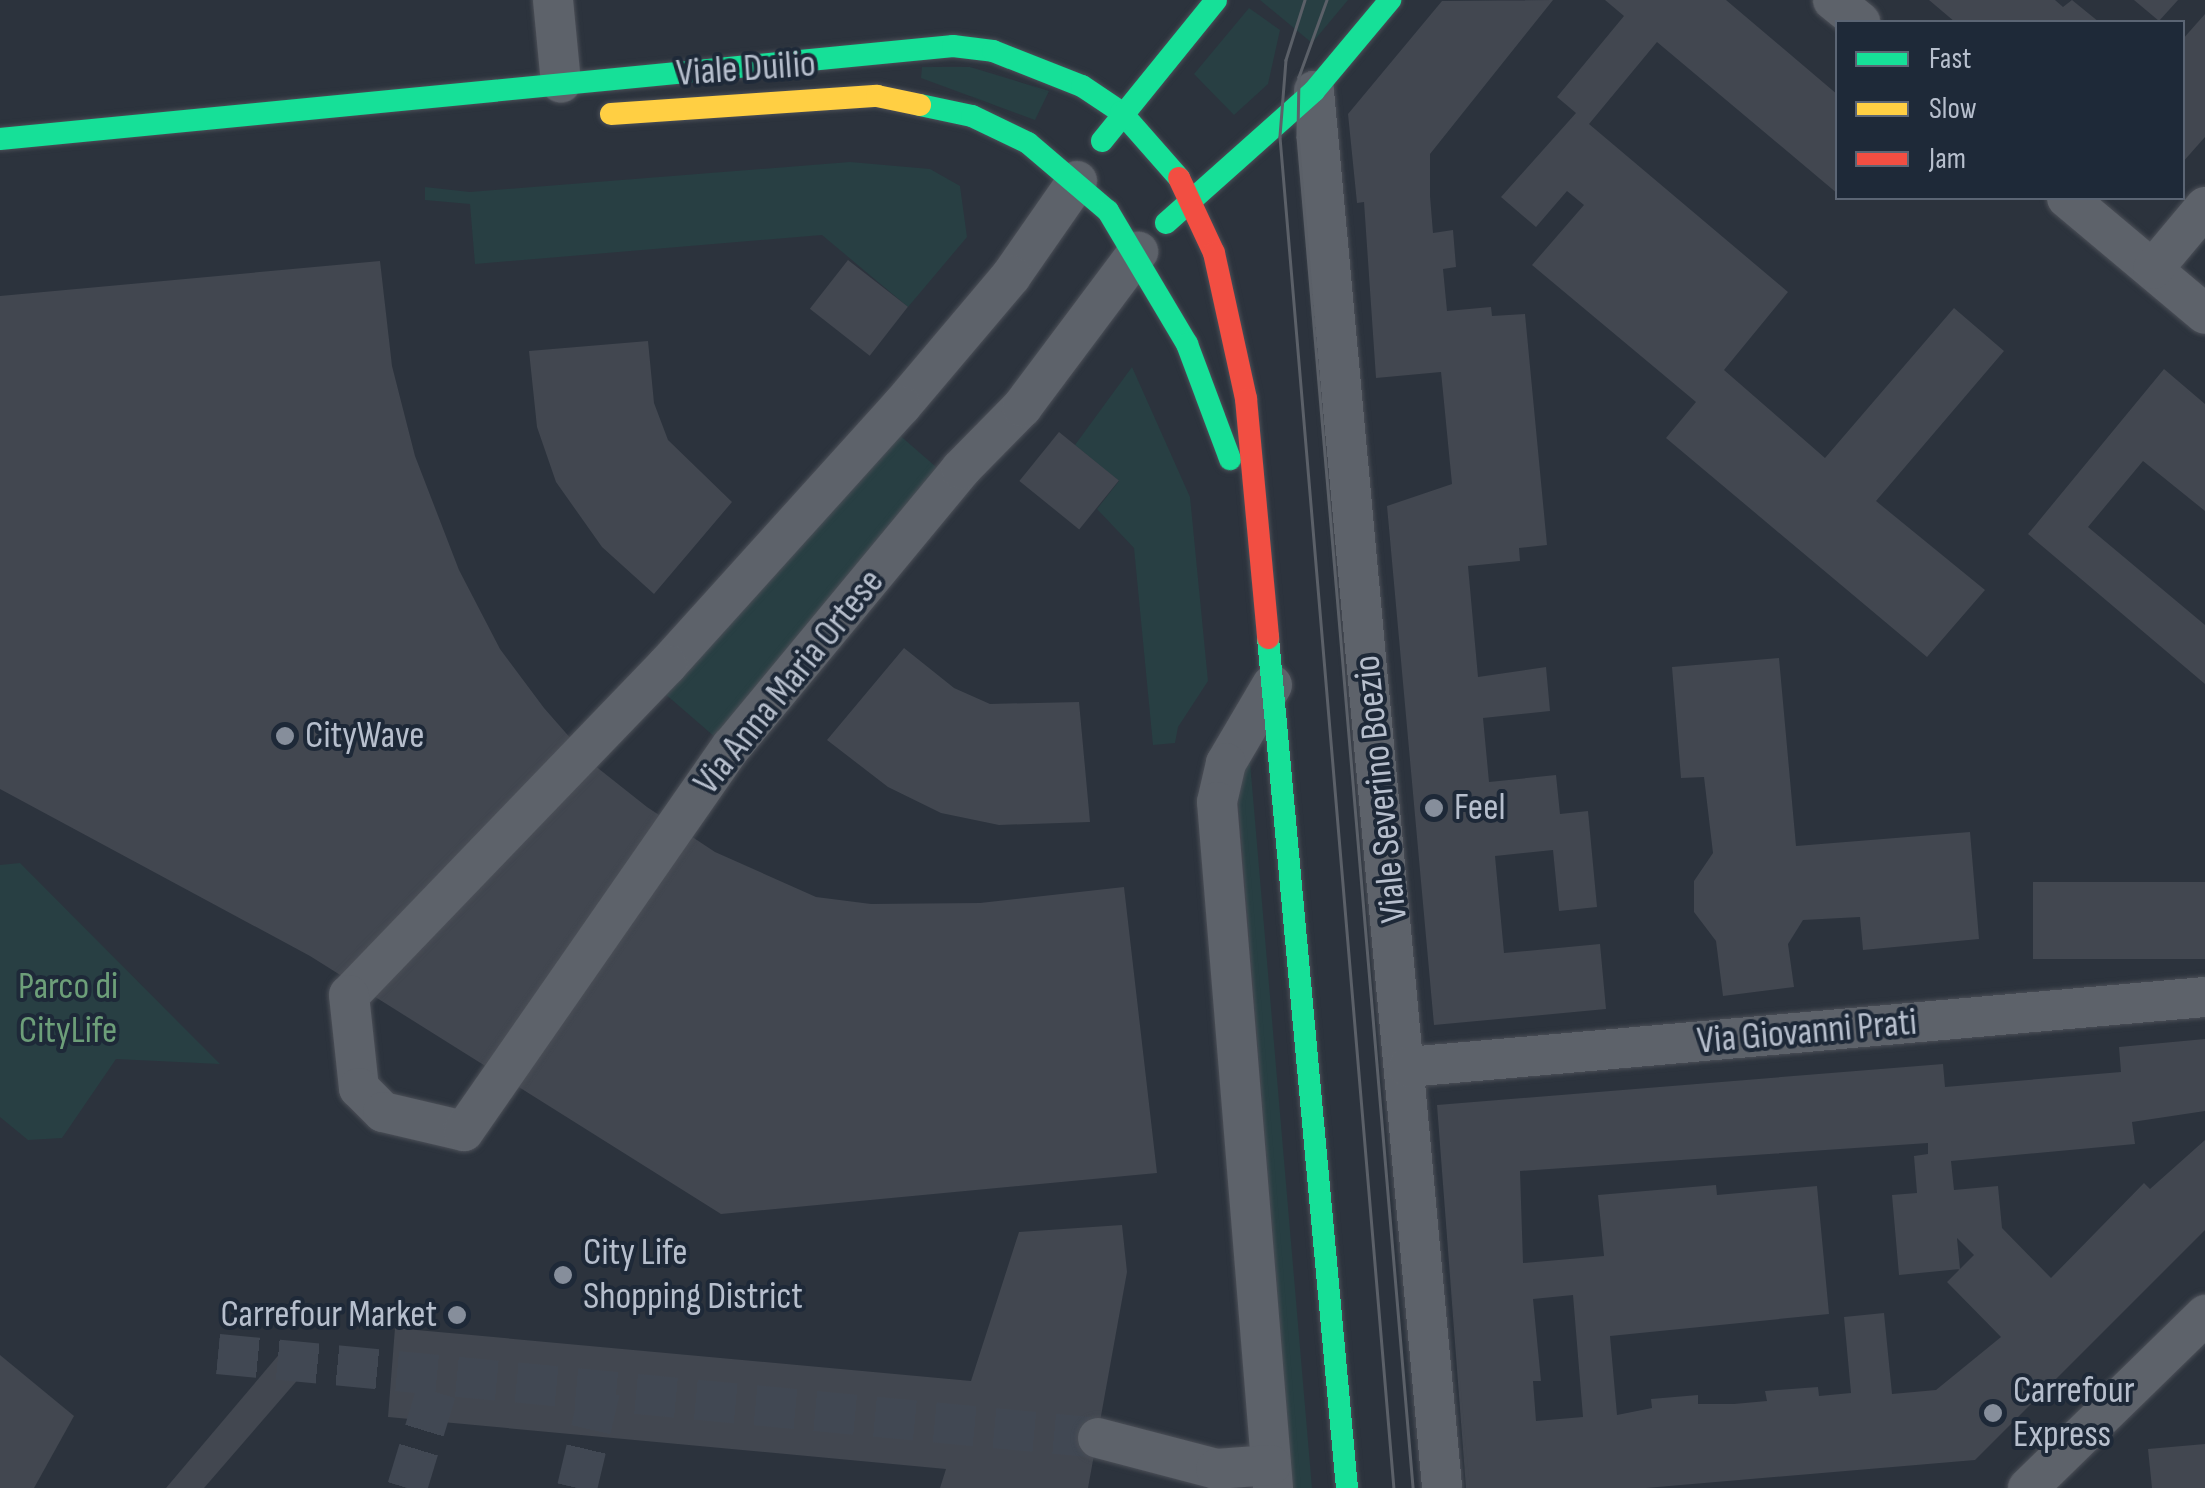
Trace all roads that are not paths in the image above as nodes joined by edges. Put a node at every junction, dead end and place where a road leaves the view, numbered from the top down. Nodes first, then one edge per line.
1 (553, 0) edge
2 (1216, 0) edge
3 (1390, 0) edge
4 (1833, 0) edge
5 (1858, 20) edge
6 (1314, 91) junction
7 (572, 99) junction
8 (305, 110) junction
9 (1120, 112) junction
10 (436, 123) dead end
11 (0, 138) edge
12 (1077, 181) junction
13 (1192, 197) junction
14 (2069, 200) edge
15 (2205, 207) edge
16 (1138, 252) junction
17 (2152, 269) junction
18 (2205, 314) edge
19 (1260, 557) junction
20 (1272, 684) junction
21 (2205, 997) edge
22 (1408, 1067) junction
23 (2205, 1314) edge
24 (1098, 1438) tunnel mouth
25 (1272, 1476) edge
26 (1347, 1488) edge
27 (1442, 1488) edge
28 (2028, 1488) edge

1 - 7 street
2 - 9 street
3 - 6 street
4 - 5 street
6 - 13 street
6 - 22 street, Viale Severino Boezio
7 - 8 street, Viale Duilio
7 - 9 street, Viale Duilio
7 - 12 street, Viale Duilio
8 - 10 street, Viale Duilio
8 - 11 street, Viale Duilio
9 - 12 street
9 - 13 street, Viale Duilio
12 - 16 street, Viale Duilio
12 - 16 street, Via Anna Maria Ortese
13 - 16 street
13 - 19 street
14 - 17 street
15 - 17 street
16 - 19 street
17 - 18 street
19 - 20 street
20 - 25 street
20 - 26 street
21 - 22 street, Via Giovanni Prati
22 - 27 street, Viale Severino Boezio
23 - 28 street
24 - 25 street

